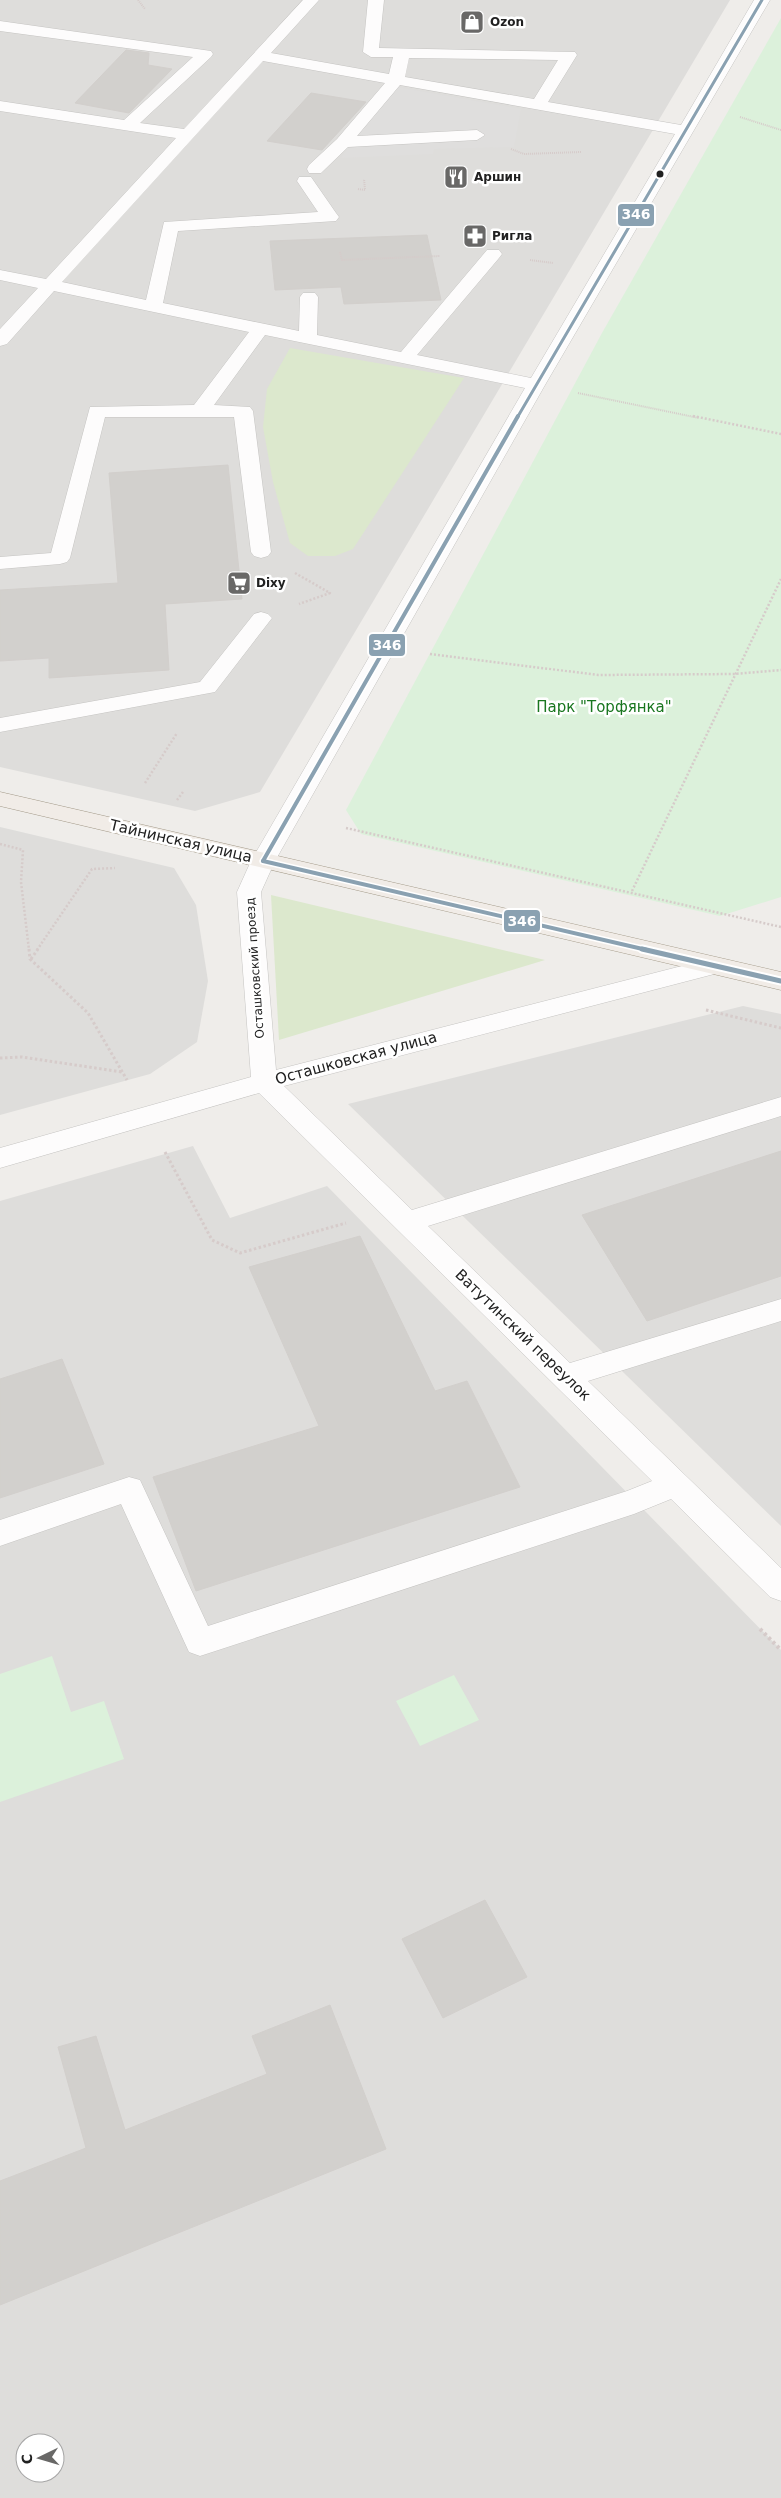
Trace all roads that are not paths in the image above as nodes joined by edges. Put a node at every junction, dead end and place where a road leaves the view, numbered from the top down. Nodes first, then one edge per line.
1 (311, 0) edge
2 (376, 0) edge
3 (762, 0) edge
4 (0, 26) edge
5 (402, 53) junction
6 (260, 56) junction
7 (396, 80) junction
8 (538, 105) junction
9 (0, 106) edge
10 (127, 126) junction
11 (687, 131) junction
12 (477, 134) road end
13 (188, 135) junction
14 (343, 142) junction
15 (493, 254) road end
16 (0, 275) edge
17 (52, 284) junction
18 (309, 297) dead end
19 (154, 305) junction
20 (261, 328) junction
21 (308, 338) junction
22 (0, 340) edge
23 (404, 358) junction
24 (536, 385) junction
25 (200, 411) junction
26 (261, 552) road end
27 (0, 563) edge
28 (261, 618) road end
29 (1, 726) edge
30 (0, 799) edge
31 (263, 861) junction
32 (713, 966) junction
33 (781, 981) edge
34 (264, 1082) junction
35 (781, 1106) edge
36 (0, 1158) edge
37 (407, 1222) junction
38 (781, 1310) edge
39 (566, 1376) junction
40 (676, 1484) junction
41 (0, 1533) edge
42 (781, 1588) edge

1 - 6 street
2 - 5 street
3 - 11 street, Осташковский проезд
4 - 10 street
5 - 7 street
5 - 8 street
6 - 7 street
6 - 13 street
7 - 8 street
7 - 14 street
8 - 11 street
9 - 10 street
10 - 13 street
11 - 24 street, Осташковский проезд
12 - 14 street
13 - 17 street
14 - 19 street
15 - 23 street
16 - 17 street
17 - 19 street
17 - 22 street
18 - 21 street
19 - 20 street
20 - 21 street
20 - 25 street
21 - 23 street
23 - 24 street
24 - 31 street, Осташковский проезд
25 - 26 street
25 - 27 street
28 - 29 street
30 - 31 main road, Тайнинская улица
31 - 32 main road, Тайнинская улица
31 - 34 street, Осташковский проезд
32 - 33 main road, Тайнинская улица
32 - 34 street, Осташковская улица
34 - 36 street, Осташковская улица
34 - 37 street, Ватутинский переулок
35 - 37 street
37 - 39 street, Ватутинский переулок
38 - 39 street
39 - 40 street, Ватутинский переулок
40 - 41 street
40 - 42 street, Ватутинский переулок

